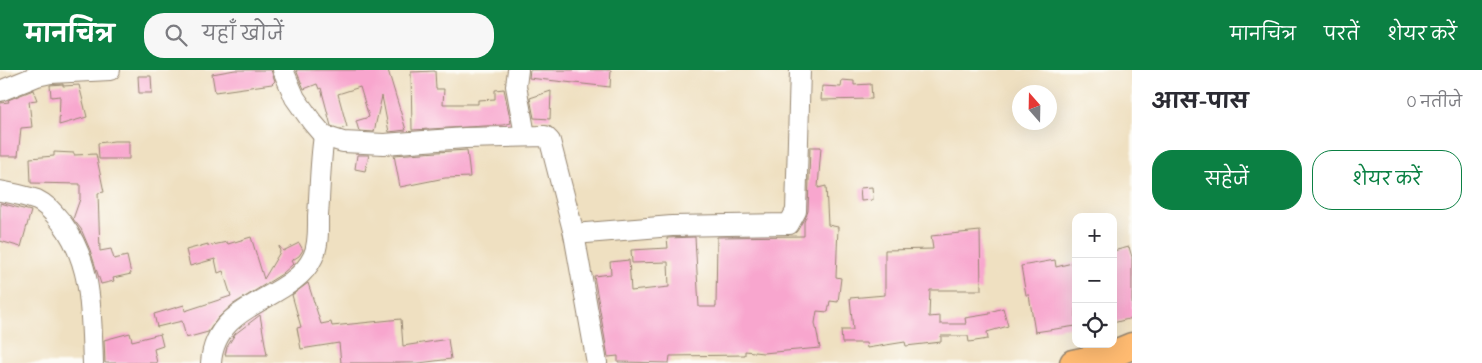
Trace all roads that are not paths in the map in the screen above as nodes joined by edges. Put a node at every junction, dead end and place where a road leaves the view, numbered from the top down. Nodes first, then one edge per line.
1 (110, 70) edge
2 (283, 70) edge
3 (518, 70) edge
4 (800, 70) edge
5 (5, 83) edge
6 (525, 135) junction
7 (324, 136) junction
8 (0, 191) edge
9 (574, 234) junction
10 (1125, 352) edge
11 (93, 363) edge
12 (211, 363) edge
13 (597, 363) edge
14 (1073, 363) edge

1 - 5 street
2 - 7 street
3 - 6 street
4 - 9 street
6 - 7 street
6 - 9 street
7 - 12 street
8 - 11 street
9 - 13 street
10 - 14 main road

